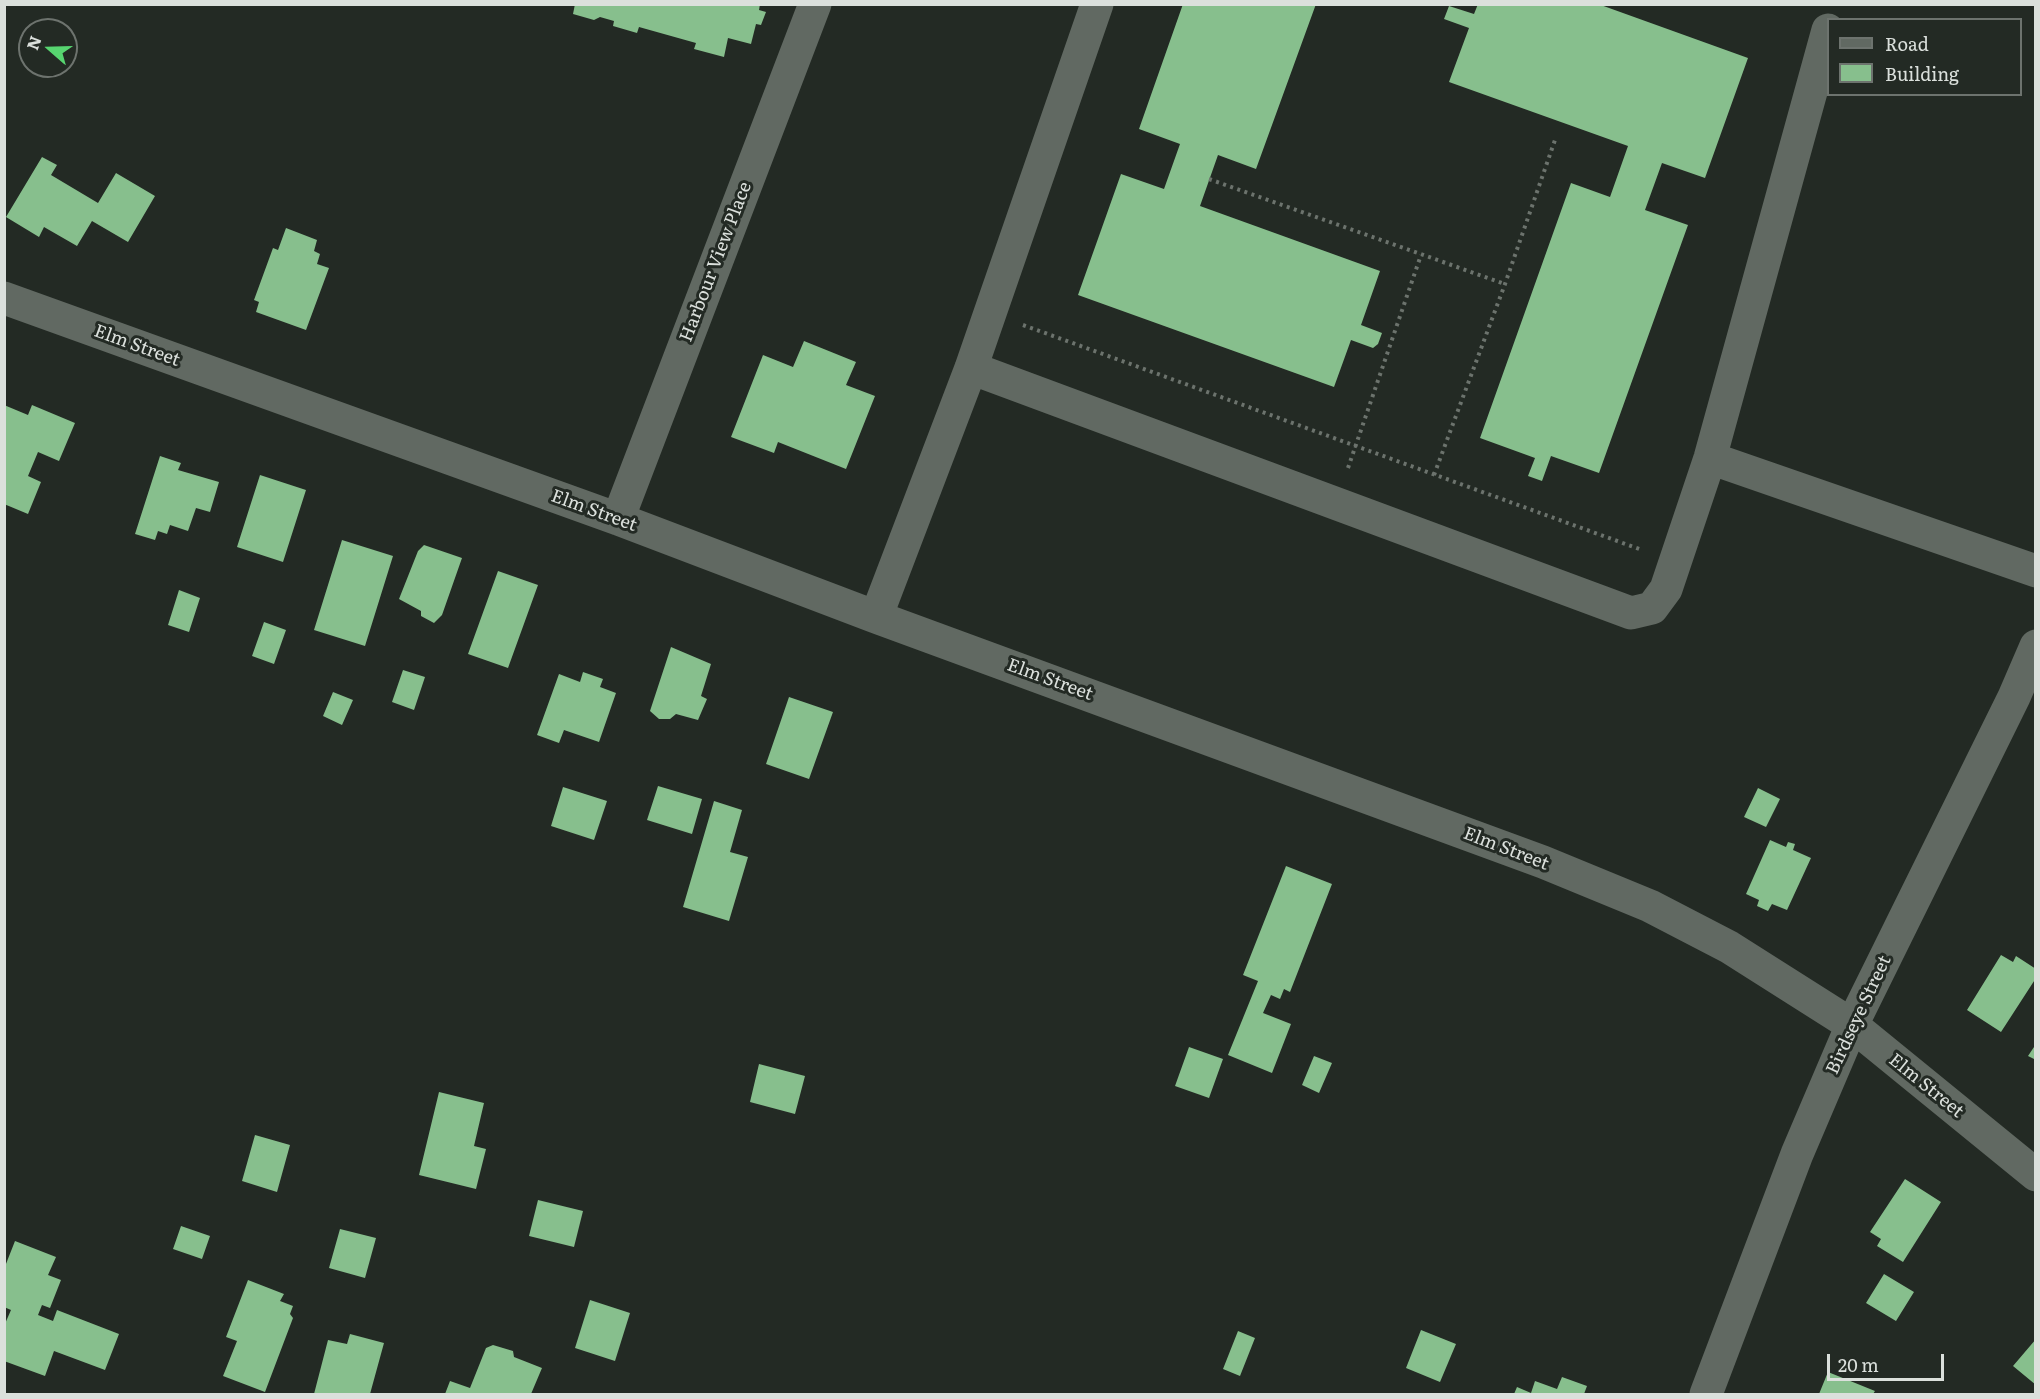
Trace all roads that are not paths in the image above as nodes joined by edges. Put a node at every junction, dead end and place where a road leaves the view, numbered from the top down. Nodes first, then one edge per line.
1 (815, 4) edge
2 (1096, 4) edge
3 (1827, 34) edge
4 (4, 298) edge
5 (971, 368) junction
6 (1710, 458) junction
7 (618, 519) junction
8 (2036, 571) edge
9 (876, 617) junction
10 (2036, 646) edge
11 (2025, 699) edge
12 (1852, 1025) junction
13 (2036, 1175) edge
14 (1706, 1395) edge

1 - 7 street, Harbour View Place
2 - 5 street
3 - 6 street
4 - 7 street, Elm Street
5 - 6 street
5 - 9 street
6 - 8 street
7 - 9 street, Elm Street
9 - 12 street, Elm Street
10 - 11 street, Birdseye Street
11 - 12 street, Birdseye Street
12 - 13 street, Elm Street
12 - 14 street, Birdseye Street

